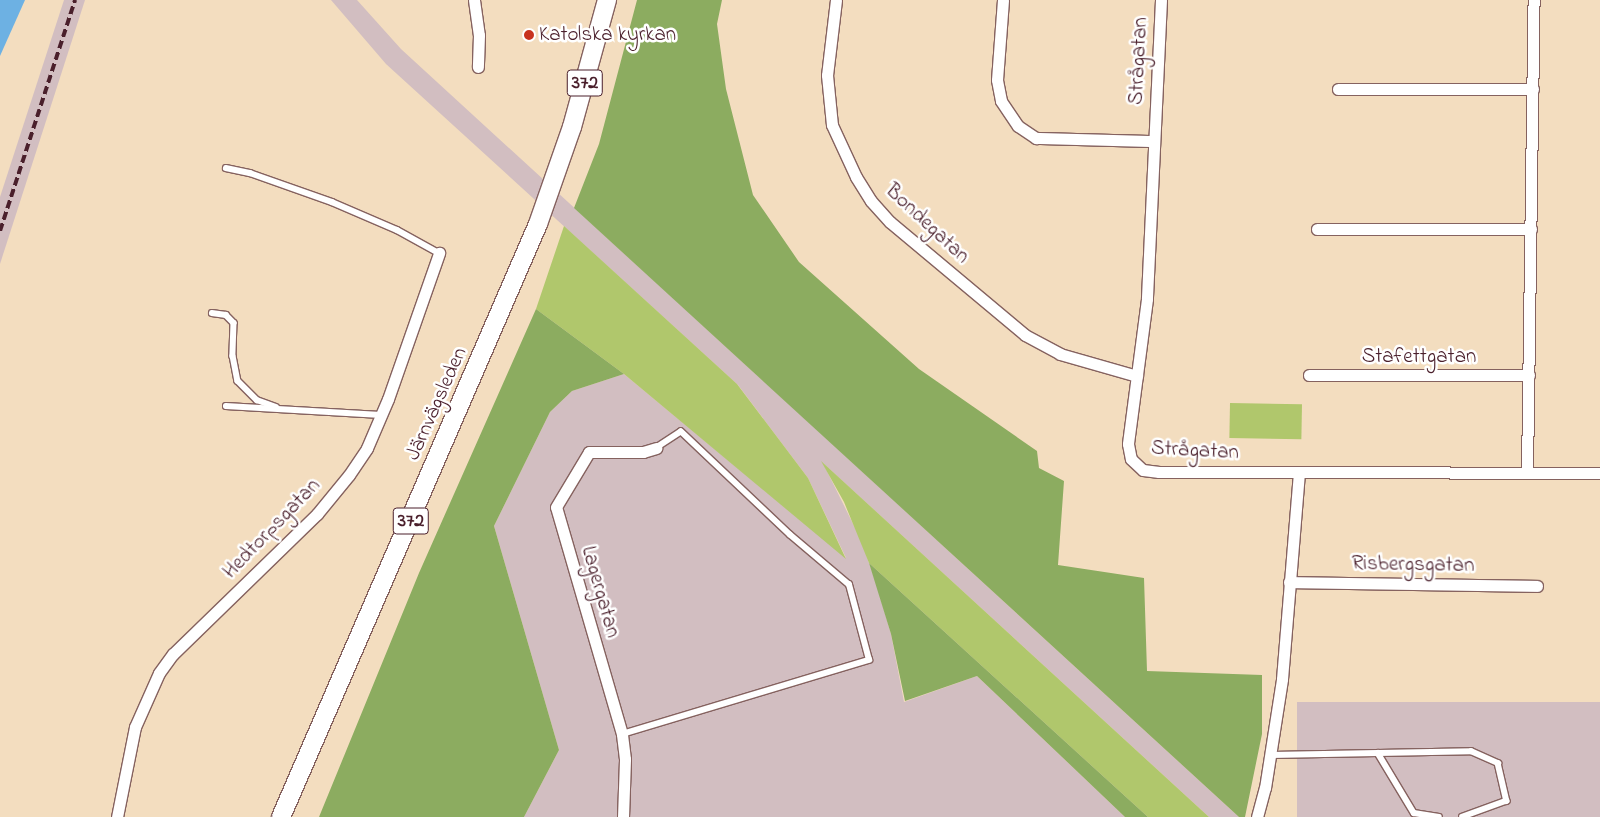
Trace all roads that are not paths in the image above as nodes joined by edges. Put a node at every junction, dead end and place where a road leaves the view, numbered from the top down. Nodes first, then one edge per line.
1 (474, 0) edge
2 (607, 0) edge
3 (836, 0) edge
4 (1003, 0) edge
5 (1161, 0) edge
6 (1534, 0) edge
7 (478, 67) dead end
8 (1338, 89) dead end
9 (1533, 89) junction
10 (1153, 141) junction
11 (226, 168) dead end
12 (1317, 229) dead end
13 (1531, 229) junction
14 (439, 253) joint
15 (212, 314) dead end
16 (1310, 375) dead end
17 (1137, 376) junction
18 (1529, 376) junction
19 (226, 406) dead end
20 (282, 409) junction
21 (381, 415) junction
22 (656, 448) joint
23 (1527, 472) junction
24 (1299, 473) junction
25 (1600, 473) edge
26 (1289, 582) junction
27 (1537, 586) dead end
28 (622, 734) junction
29 (1378, 753) junction
30 (1271, 755) junction
31 (117, 817) edge
32 (281, 817) edge
33 (623, 817) edge
34 (1258, 817) edge
35 (1439, 817) edge
36 (1463, 817) edge

1 - 7 street
2 - 32 main road, Järnvägsleden / 372
3 - 17 street, Bondegatan
4 - 10 street
5 - 10 street, Strågatan
6 - 9 street
8 - 9 street
9 - 13 street
10 - 17 street, Strågatan
11 - 14 lane
12 - 13 street
13 - 18 street
14 - 21 street, Hedtorpsgatan
15 - 20 lane
16 - 18 street, Stafettgatan
17 - 24 street, Strågatan
18 - 23 street
19 - 20 lane
20 - 21 lane
21 - 31 street, Hedtorpsgatan
22 - 28 street, Lagergatan
22 - 28 lane
23 - 24 street, Strågatan
23 - 25 street, Strågatan
24 - 26 street
26 - 27 street, Risbergsgatan
26 - 30 street
28 - 33 street, Lagergatan
29 - 30 lane
29 - 35 lane
29 - 36 lane
30 - 34 street

